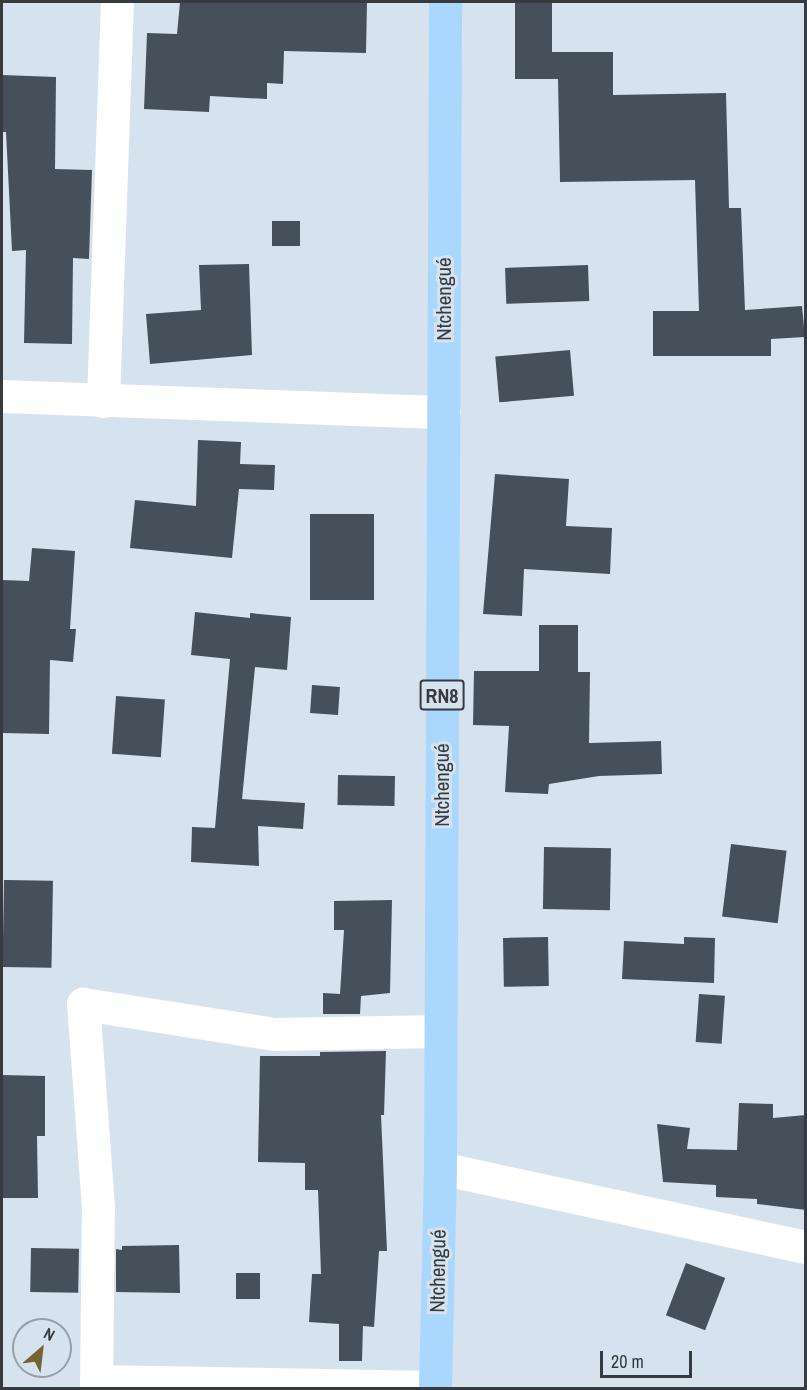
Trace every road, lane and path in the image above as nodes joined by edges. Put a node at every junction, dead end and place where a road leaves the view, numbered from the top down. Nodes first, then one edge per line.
1 (117, 2) edge
2 (444, 2) edge
3 (2, 396) edge
4 (103, 401) junction
5 (444, 411) junction
6 (440, 1031) junction
7 (440, 1168) junction
8 (806, 1247) edge
9 (96, 1385) edge
10 (435, 1388) edge

1 - 4 street
2 - 5 main road, Ntchengué / RN8
3 - 4 street
4 - 5 street
5 - 6 main road, Ntchengué / RN8
6 - 7 main road, Ntchengué / RN8
6 - 9 street
7 - 8 street
7 - 10 main road, Ntchengué / RN8
9 - 10 street

